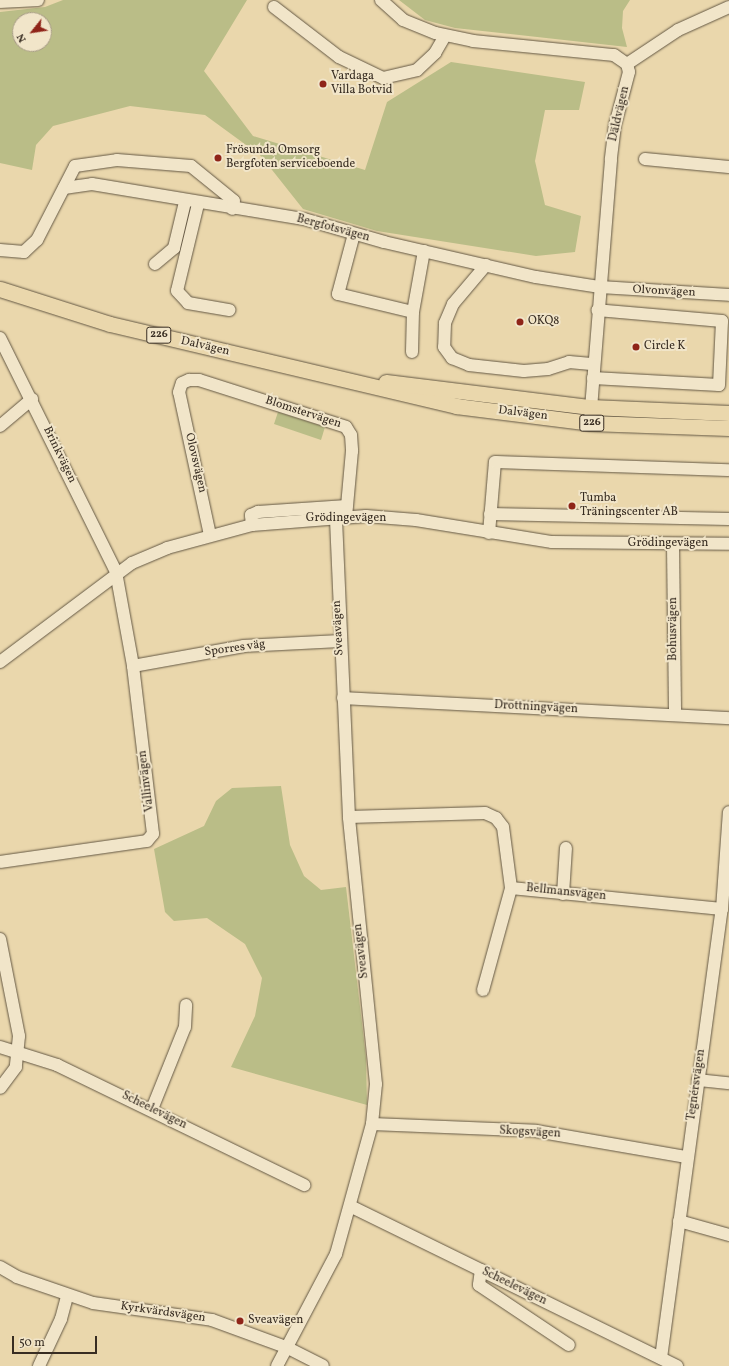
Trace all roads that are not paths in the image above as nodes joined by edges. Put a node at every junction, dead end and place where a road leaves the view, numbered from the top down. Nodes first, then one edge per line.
1 (38, 0) edge
2 (381, 0) edge
3 (0, 2) edge
4 (274, 7) dead end
5 (729, 7) edge
6 (445, 36) junction
7 (627, 64) junction
8 (645, 159) dead end
9 (729, 167) edge
10 (64, 188) junction
11 (184, 202) junction
12 (198, 204) junction
13 (232, 209) junction
14 (354, 234) junction
15 (0, 250) edge
16 (424, 251) junction
17 (155, 264) dead end
18 (486, 265) junction
19 (600, 287) junction
20 (0, 289) edge
21 (729, 295) edge
22 (229, 310) dead end
23 (597, 310) junction
24 (413, 312) junction
25 (0, 338) edge
26 (412, 352) dead end
27 (594, 364) junction
28 (320, 374) junction
29 (593, 378) junction
30 (178, 392) joint
31 (32, 399) junction
32 (590, 407) junction
33 (729, 413) edge
34 (590, 423) junction
35 (0, 426) edge
36 (729, 428) edge
37 (729, 470) edge
38 (343, 513) junction
39 (490, 514) junction
40 (729, 518) edge
41 (489, 533) junction
42 (210, 535) junction
43 (729, 544) edge
44 (673, 545) junction
45 (116, 572) junction
46 (339, 641) junction
47 (0, 662) edge
48 (133, 666) junction
49 (343, 698) junction
50 (675, 714) junction
51 (729, 718) edge
52 (729, 812) edge
53 (348, 817) junction
54 (566, 848) dead end
55 (0, 862) edge
56 (727, 883) edge
57 (512, 888) junction
58 (563, 894) junction
59 (722, 909) junction
60 (0, 939) edge
61 (483, 990) dead end
62 (186, 1004) dead end
63 (0, 1047) edge
64 (19, 1052) junction
65 (698, 1080) junction
66 (729, 1084) edge
67 (0, 1088) edge
68 (152, 1109) junction
69 (372, 1124) junction
70 (687, 1157) junction
71 (304, 1185) dead end
72 (352, 1207) junction
73 (679, 1221) junction
74 (729, 1235) edge
75 (0, 1267) edge
76 (481, 1270) junction
77 (67, 1296) junction
78 (569, 1346) dead end
79 (288, 1348) junction
80 (661, 1358) junction
81 (39, 1366) edge
82 (277, 1366) edge
83 (323, 1366) edge
84 (677, 1366) edge

1 - 3 street
2 - 6 street
4 - 6 street
5 - 7 street
6 - 7 street
7 - 19 street, Däldvägen
8 - 9 street
10 - 11 street, Bergfotsvägen
10 - 13 street
10 - 15 street
11 - 12 street, Bergfotsvägen
11 - 17 street
12 - 13 street, Bergfotsvägen
12 - 22 street
13 - 14 street, Bergfotsvägen
14 - 16 street, Bergfotsvägen
14 - 24 street
16 - 18 street, Bergfotsvägen
16 - 24 street
18 - 19 street, Bergfotsvägen
18 - 27 street
19 - 21 street, Olvonvägen
19 - 23 street, Däldvägen
20 - 28 main road, Dalvägen / 226
23 - 27 street, Däldvägen
23 - 29 street
24 - 26 street
25 - 31 street, Brinkvägen
27 - 29 street, Däldvägen
28 - 32 main road, Dalvägen
28 - 34 main road, Dalvägen / 226
29 - 32 street, Däldvägen
30 - 38 street, Blomstervägen
30 - 42 street, Olovsvägen
31 - 35 street
31 - 45 street, Brinkvägen
32 - 33 main road, Dalvägen
32 - 34 street, Däldvägen
34 - 36 main road, Dalvägen / 226
37 - 39 street
38 - 41 street, Grödingevägen
38 - 42 street, Grödingevägen
38 - 46 street, Sveavägen
39 - 40 street
39 - 41 street
41 - 44 street, Grödingevägen
42 - 45 street, Grödingevägen
43 - 44 street, Grödingevägen
44 - 50 street, Bohusvägen
45 - 47 street, Grödingevägen
45 - 48 street, Vallinvägen
46 - 48 street, Sporres väg
46 - 49 street, Sveavägen
48 - 55 street, Vallinvägen
49 - 50 street, Drottningvägen
49 - 53 street, Sveavägen
50 - 51 street, Drottningvägen
52 - 56 street, Tegnérsvägen
53 - 57 street, Bellmansvägen
53 - 69 street, Sveavägen
54 - 58 street
56 - 59 street, Tegnérsvägen
57 - 58 street, Bellmansvägen
57 - 61 street
58 - 59 street, Bellmansvägen
59 - 65 street, Tegnérsvägen
60 - 64 street
62 - 68 street
63 - 64 street, Scheelevägen
64 - 67 street
64 - 68 street, Scheelevägen
65 - 66 street
65 - 70 street, Tegnérsvägen
68 - 71 street, Scheelevägen
69 - 70 street, Skogsvägen
69 - 72 street, Sveavägen
70 - 73 street, Tegnérsvägen
72 - 76 street, Scheelevägen
72 - 79 street, Sveavägen
73 - 74 street
73 - 80 street, Tegnérsvägen
75 - 77 street, Kyrkvärdsvägen
76 - 78 street
76 - 80 street, Scheelevägen
77 - 79 street, Kyrkvärdsvägen
77 - 81 street
79 - 82 street, Sveavägen
79 - 83 street, Kyrkvärdsvägen
80 - 84 street, Scheelevägen

